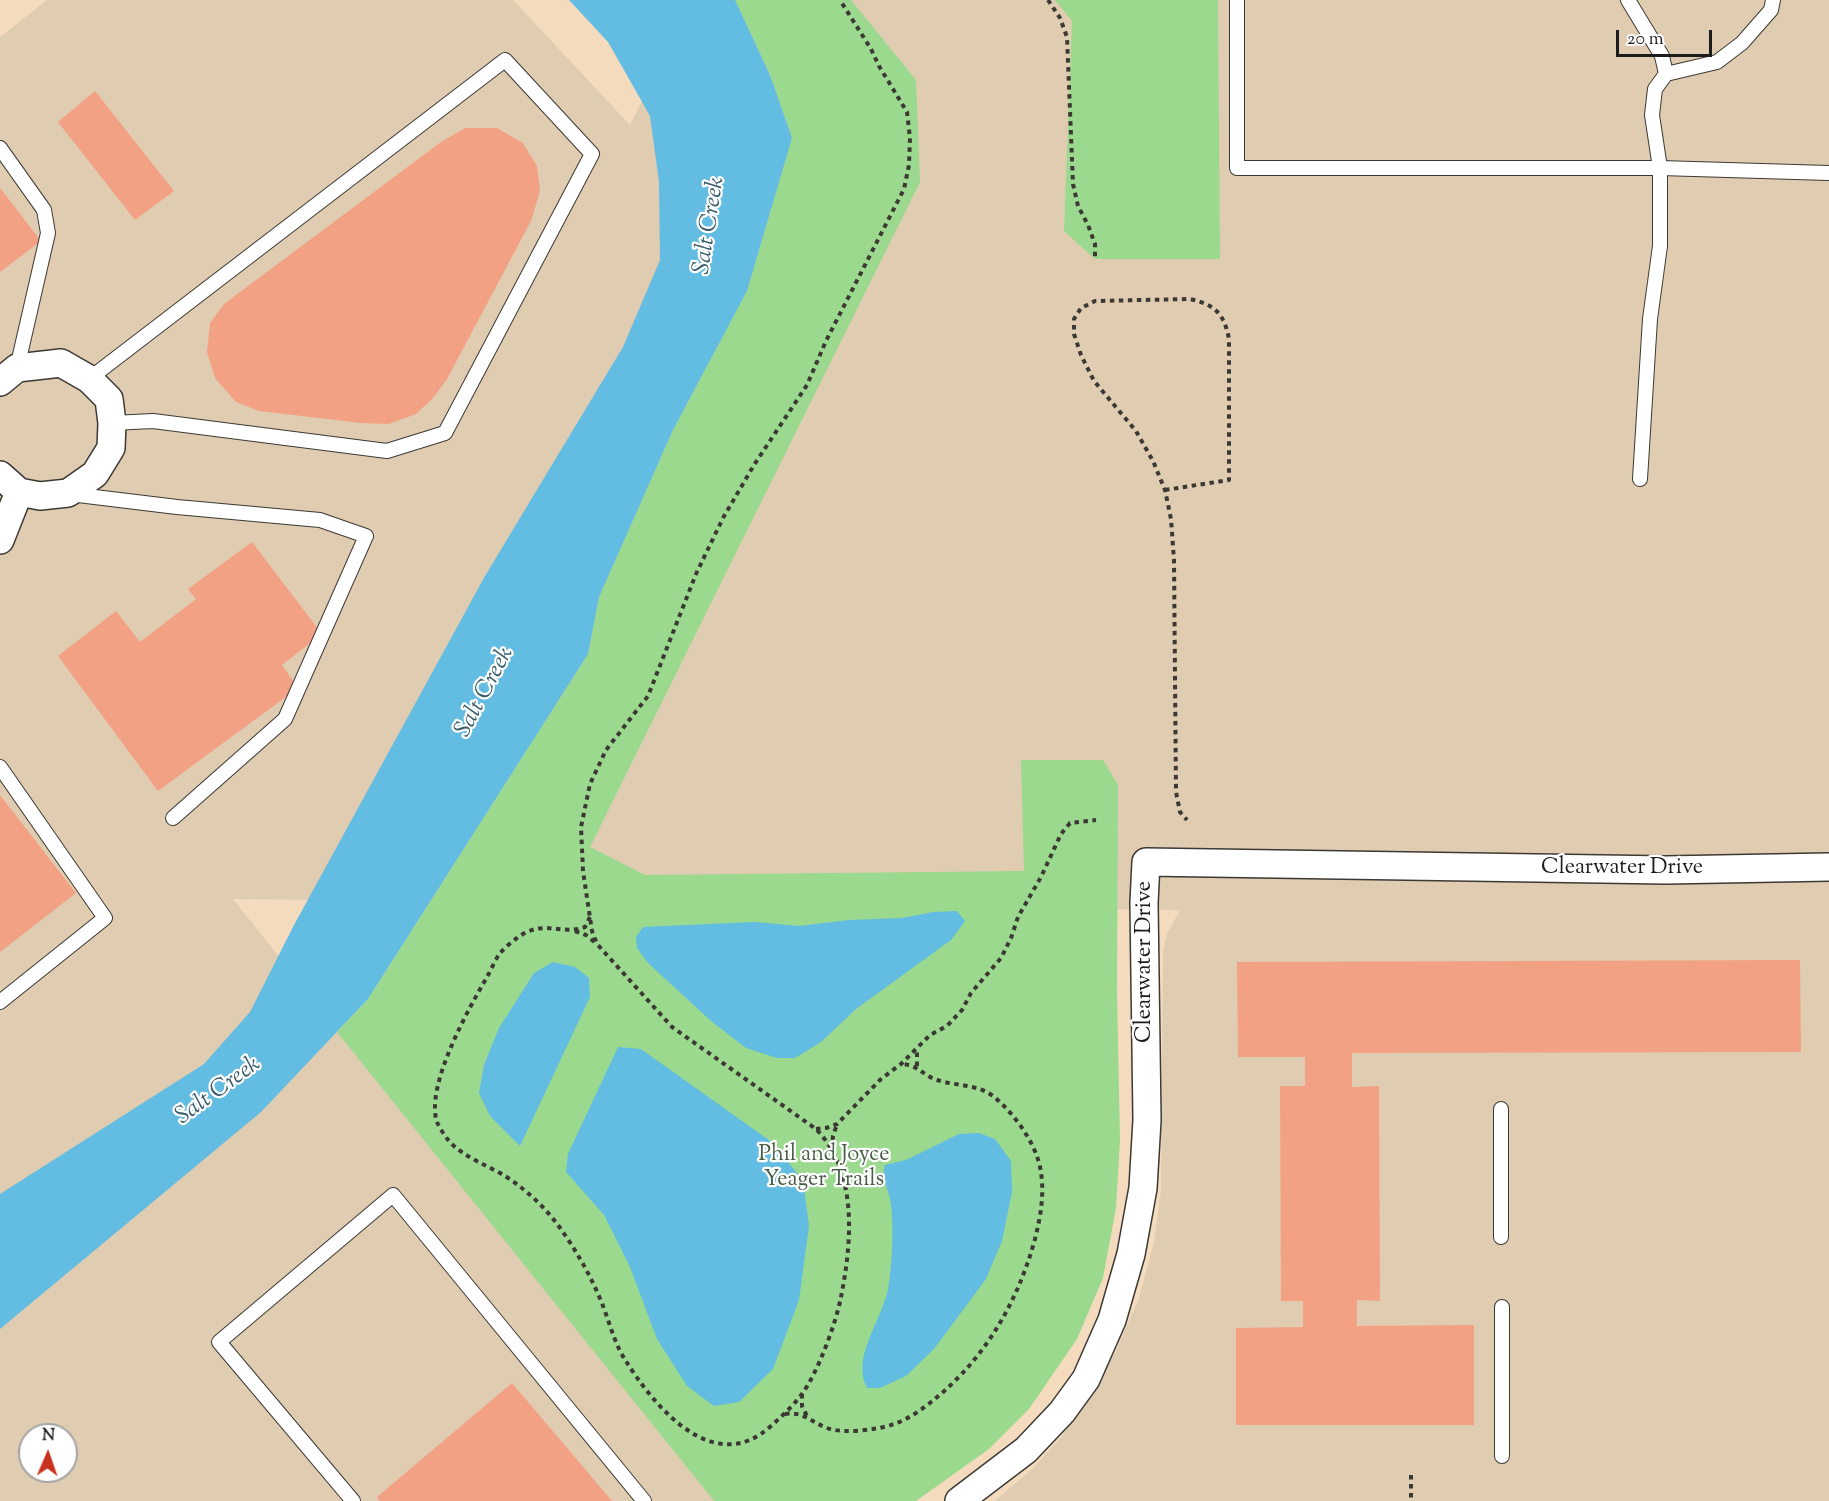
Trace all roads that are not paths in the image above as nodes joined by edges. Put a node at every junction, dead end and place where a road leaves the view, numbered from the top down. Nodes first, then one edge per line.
1 (1237, 0) edge
2 (1628, 0) edge
3 (1773, 0) edge
4 (1666, 74) junction
5 (0, 148) edge
6 (1660, 168) junction
7 (1829, 173) edge
8 (8, 375) edge
9 (89, 379) junction
10 (112, 423) junction
11 (1640, 479) dead end
12 (10, 483) edge
13 (68, 493) junction
14 (0, 540) edge
15 (0, 767) edge
16 (173, 818) dead end
17 (1829, 867) edge
18 (0, 1002) edge
19 (1501, 1109) dead end
20 (1502, 1237) dead end
21 (1502, 1306) dead end
22 (1502, 1456) dead end
23 (353, 1501) edge
24 (644, 1501) edge
25 (959, 1501) edge

1 - 6 lane
2 - 4 lane
3 - 4 lane
4 - 6 lane
5 - 8 lane
6 - 7 lane
6 - 11 lane
8 - 9 street
9 - 10 street
9 - 10 lane
10 - 13 street
12 - 13 street
12 - 14 street
13 - 16 lane
15 - 18 lane
17 - 25 street, Clearwater Drive
19 - 20 lane
21 - 22 lane
23 - 24 lane

